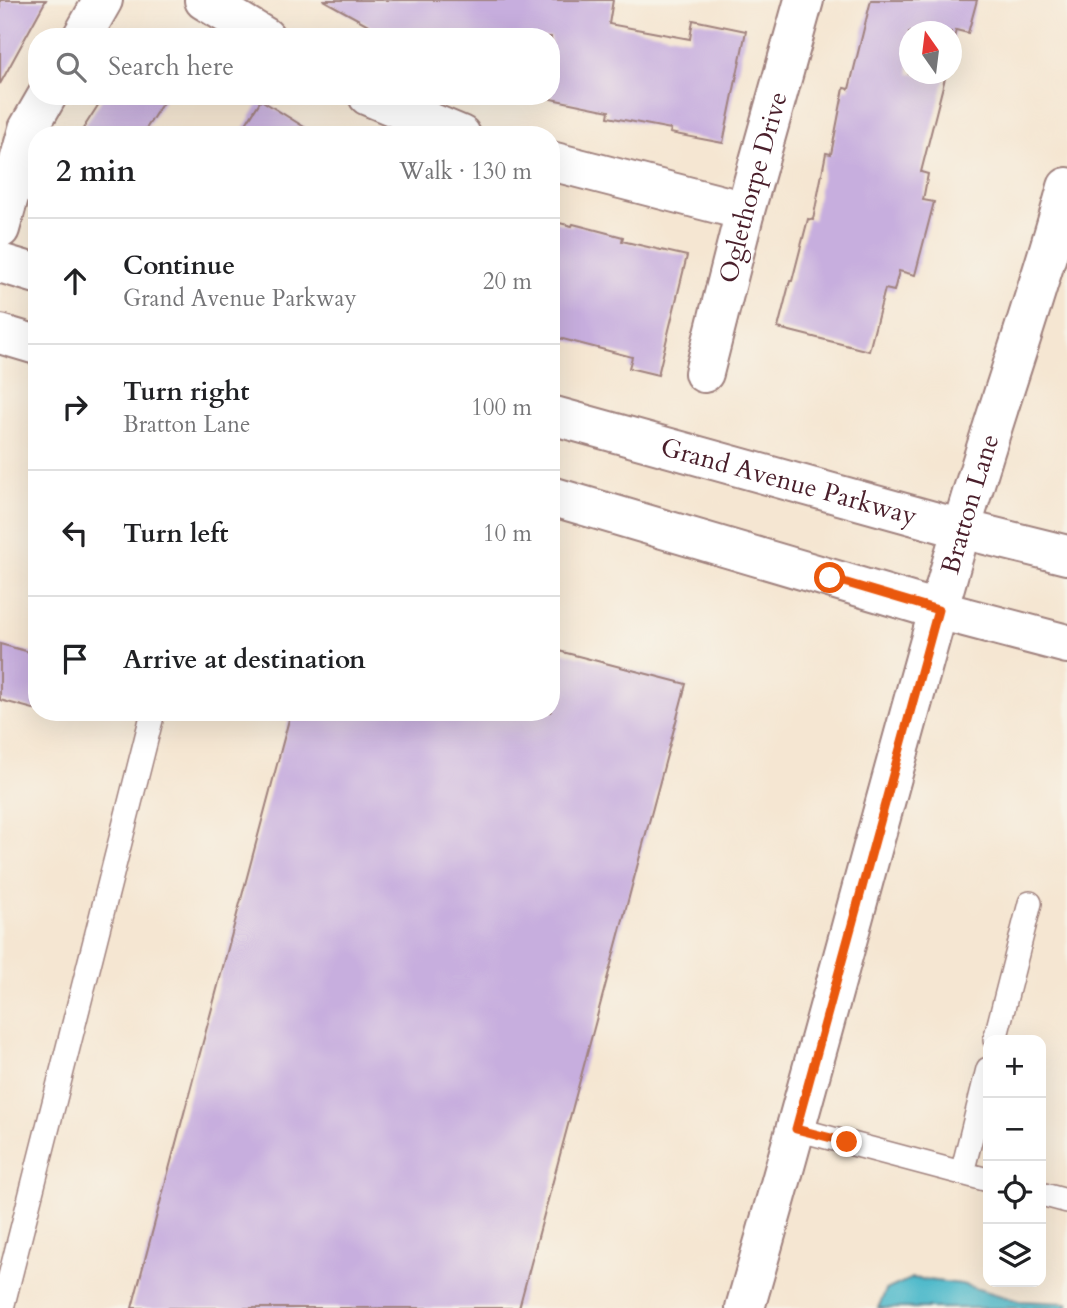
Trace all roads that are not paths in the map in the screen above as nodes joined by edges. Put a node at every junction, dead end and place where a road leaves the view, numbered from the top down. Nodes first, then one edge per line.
1 (103, 0) edge
2 (204, 0) edge
3 (804, 0) edge
4 (87, 28) edge
5 (250, 28) edge
6 (42, 105) edge
7 (386, 105) edge
8 (29, 126) edge
9 (438, 126) edge
10 (28, 127) edge
11 (560, 163) edge
12 (1067, 187) edge
13 (745, 211) junction
14 (0, 229) edge
15 (1059, 244) edge
16 (0, 263) edge
17 (28, 271) edge
18 (0, 334) edge
19 (28, 342) edge
20 (704, 373) dead end
21 (560, 417) edge
22 (560, 499) edge
23 (962, 529) junction
24 (1067, 555) edge
25 (938, 610) junction
26 (1067, 644) edge
27 (151, 721) edge
28 (1030, 903) dead end
29 (996, 1035) edge
30 (983, 1089) edge
31 (796, 1129) junction
32 (962, 1173) junction
33 (983, 1179) edge
34 (1046, 1195) edge
35 (1067, 1201) edge
36 (2, 1308) edge
37 (745, 1308) edge

1 - 4 street
2 - 5 street
3 - 13 street, Oglethorpe Drive
6 - 8 street
7 - 9 street
10 - 14 street
11 - 13 street
12 - 15 street, Bratton Lane
13 - 20 street, Oglethorpe Drive
15 - 23 street, Bratton Lane
16 - 17 street
18 - 19 street
21 - 23 street, Grand Avenue Parkway
22 - 25 street
23 - 24 street, Grand Avenue Parkway
23 - 25 street, Bratton Lane
25 - 26 street
25 - 31 street, Bratton Lane
27 - 36 lane
28 - 29 lane
30 - 32 lane
31 - 32 lane
31 - 37 street, Bratton Lane
32 - 33 lane
34 - 35 lane

